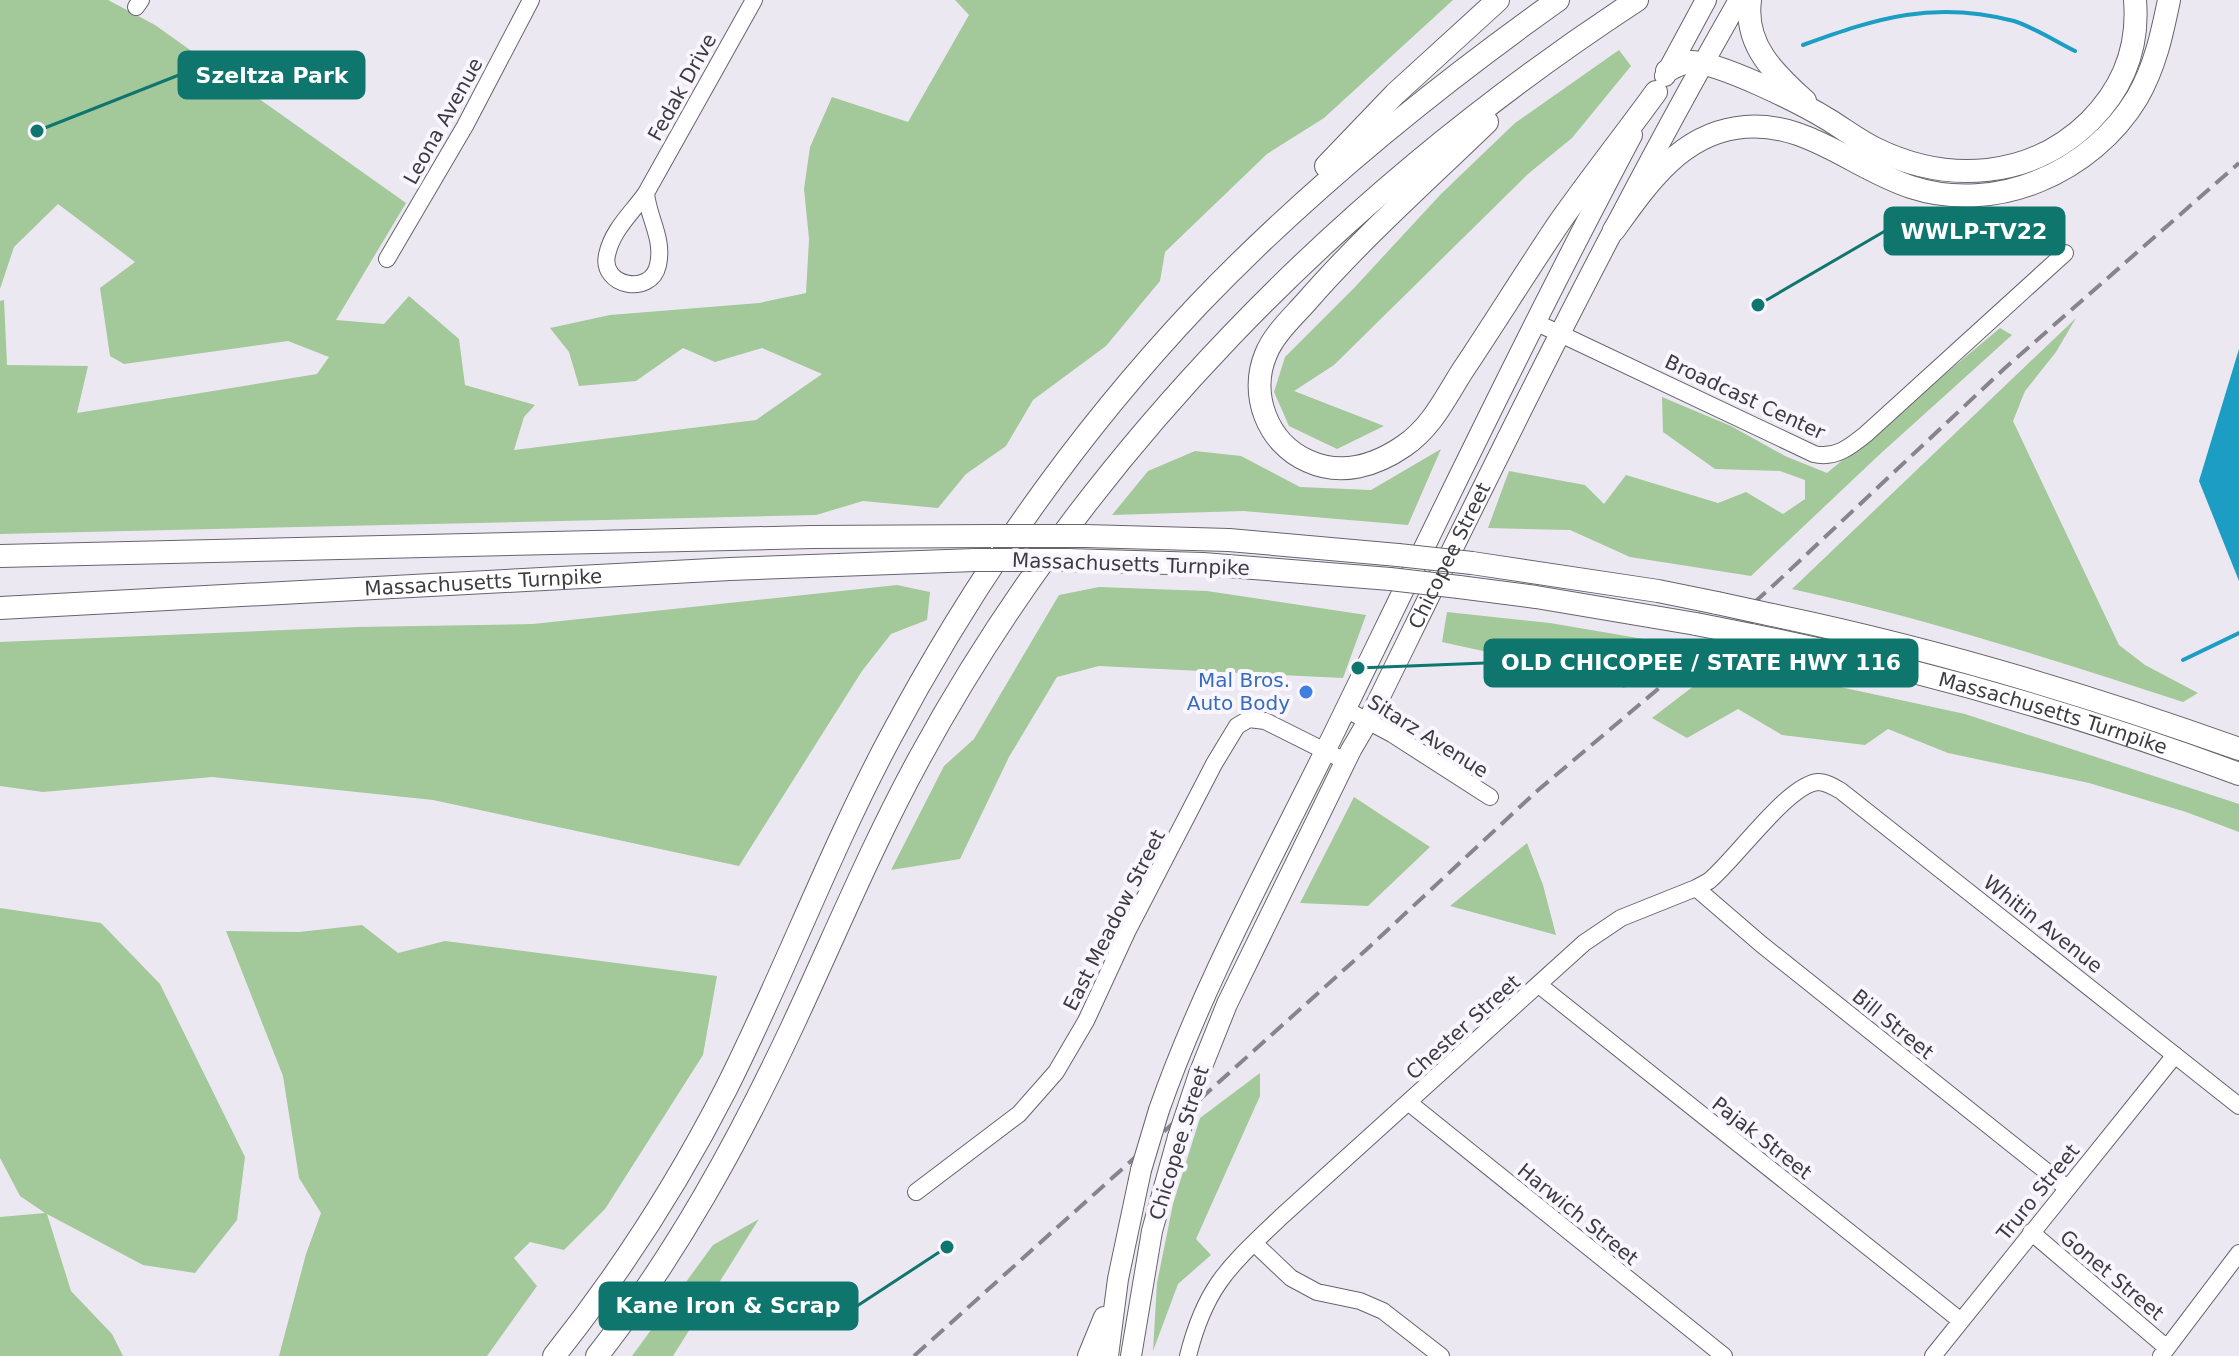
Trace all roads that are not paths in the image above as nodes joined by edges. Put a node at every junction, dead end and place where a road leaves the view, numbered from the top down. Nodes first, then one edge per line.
1 (531, 0) edge
2 (754, 0) edge
3 (1498, 0) edge
4 (1558, 0) edge
5 (1637, 0) edge
6 (1706, 0) edge
7 (1739, 0) edge
8 (1750, 0) edge
9 (2135, 0) edge
10 (2169, 0) edge
11 (1562, 51) junction
12 (1704, 64) junction
13 (1667, 71) junction
14 (1656, 92) junction
15 (1828, 119) junction
16 (646, 193) junction
17 (1614, 230) junction
18 (2065, 253) dead end
19 (387, 259) dead end
20 (1222, 281) junction
21 (1535, 322) junction
22 (1561, 335) junction
23 (0, 556) edge
24 (0, 608) edge
25 (1345, 709) junction
26 (1368, 721) junction
27 (2239, 749) edge
28 (1325, 751) junction
29 (1345, 761) junction
30 (2239, 774) edge
31 (1816, 782) joint
32 (1490, 797) dead end
33 (1696, 888) junction
34 (1539, 985) junction
35 (2175, 1055) junction
36 (1408, 1102) junction
37 (2239, 1106) edge
38 (2067, 1188) junction
39 (916, 1192) dead end
40 (2031, 1232) junction
41 (1254, 1243) junction
42 (2239, 1253) edge
43 (1118, 1279) junction
44 (1961, 1321) junction
45 (2164, 1352) edge
46 (554, 1356) edge
47 (597, 1356) edge
48 (1088, 1356) edge
49 (1108, 1356) edge
50 (1131, 1356) edge
51 (1188, 1356) edge
52 (1441, 1356) edge
53 (1724, 1356) edge
54 (1933, 1356) edge

1 - 19 street, Leona Avenue
2 - 16 street, Fedak Drive
3 - 20 highway
4 - 20 highway
5 - 11 highway
6 - 13 main road, Chicopee Street
7 - 12 main road, Chicopee Street
8 - 15 highway
9 - 15 highway
10 - 17 highway
11 - 14 highway
11 - 47 highway
12 - 13 highway
12 - 15 highway
12 - 17 main road, Chicopee Street
13 - 14 main road, Chicopee Street
14 - 21 main road, Chicopee Street
16 - 16 street, Fedak Drive
17 - 22 main road, Chicopee Street
18 - 22 street, Broadcast Center
20 - 46 highway
21 - 22 street, Broadcast Center
21 - 25 main road, Chicopee Street
22 - 26 main road, Chicopee Street
23 - 27 highway, Massachusetts Turnpike, bridge
24 - 30 highway, Massachusetts Turnpike, bridge
25 - 26 street, Sitarz Avenue
25 - 28 main road, Chicopee Street
26 - 29 main road, Chicopee Street
26 - 32 street, Sitarz Avenue
28 - 29 street, East Meadow Street
28 - 39 street, East Meadow Street
28 - 43 main road, Chicopee Street, bridge
29 - 50 main road, Chicopee Street, bridge
31 - 33 street, Chester Street
31 - 35 street, Whitin Avenue
33 - 34 street, Chester Street
33 - 38 street, Bill Street
34 - 36 street, Chester Street
34 - 44 street, Pajak Street
35 - 37 street, Whitin Avenue
35 - 38 street, Truro Street
36 - 41 street, Chester Street
36 - 53 street, Harwich Street
38 - 40 street, Truro Street
40 - 44 street, Truro Street
40 - 45 street, Gonet Street
41 - 51 street, Chester Street
41 - 52 street
42 - 45 street
43 - 48 main road
43 - 49 main road, Chicopee Street
44 - 54 street, Truro Street

